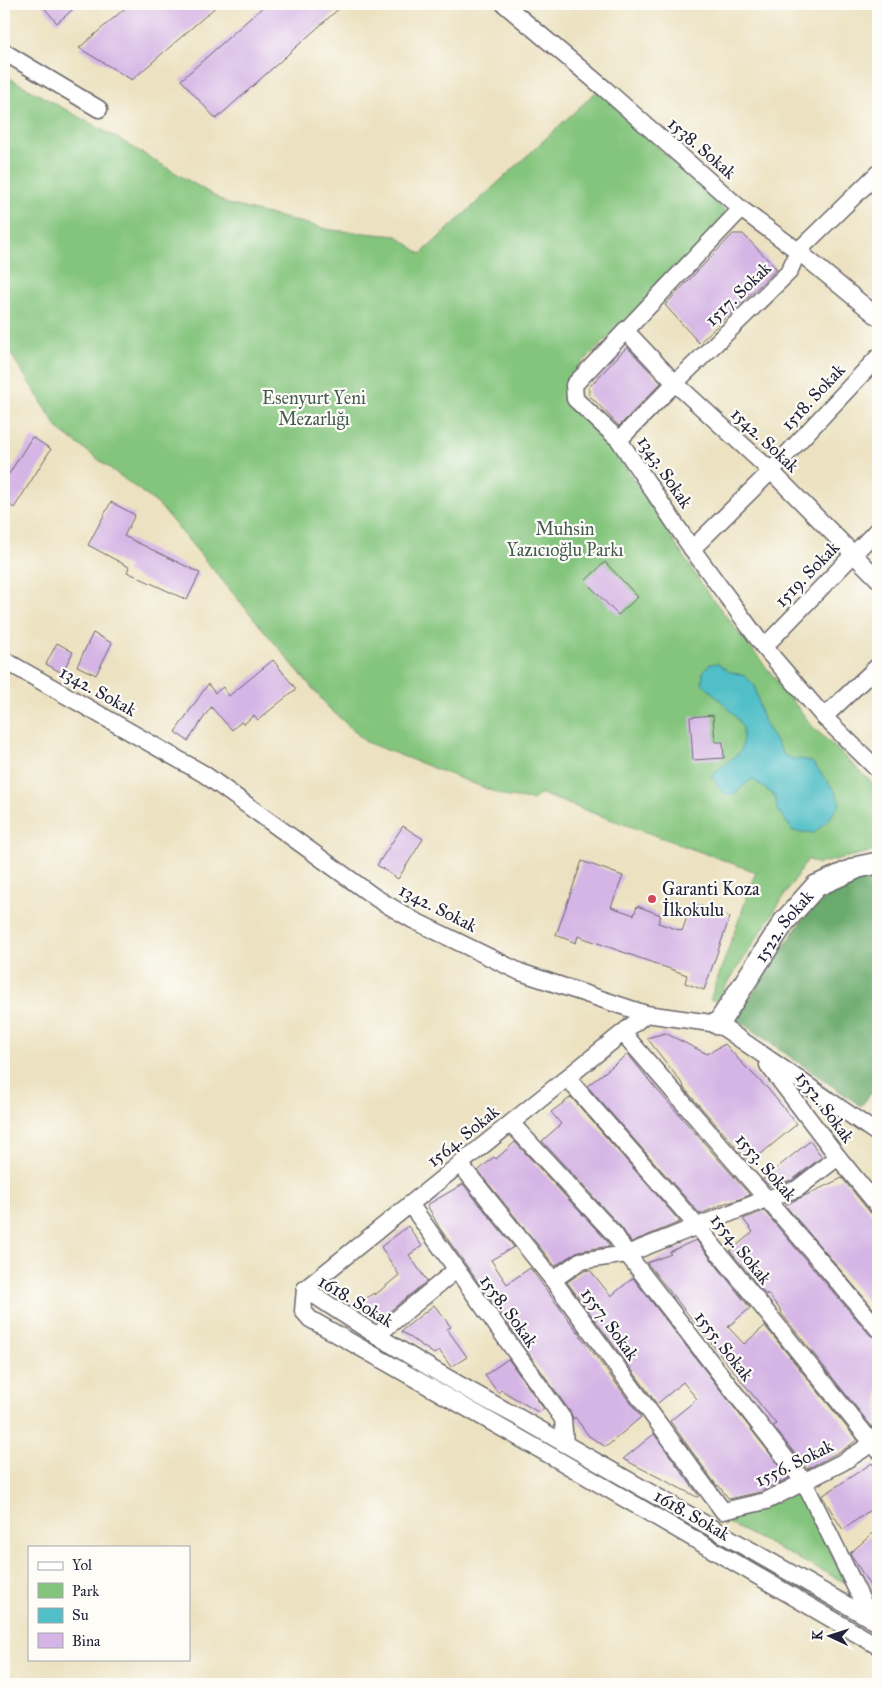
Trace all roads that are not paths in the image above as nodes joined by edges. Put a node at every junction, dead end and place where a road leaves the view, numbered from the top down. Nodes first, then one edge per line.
1 (504, 4) edge
2 (4, 52) edge
3 (99, 109) dead end
4 (877, 177) edge
5 (741, 209) junction
6 (798, 251) junction
7 (878, 317) edge
8 (625, 330) junction
9 (878, 357) edge
10 (675, 383) junction
11 (619, 440) junction
12 (771, 471) junction
13 (878, 529) edge
14 (692, 549) junction
15 (854, 555) junction
16 (878, 579) edge
17 (764, 647) junction
18 (4, 660) edge
19 (878, 666) edge
20 (824, 717) junction
21 (878, 770) edge
22 (878, 863) edge
23 (646, 1014) junction
24 (718, 1024) junction
25 (624, 1033) junction
26 (759, 1054) junction
27 (567, 1078) junction
28 (511, 1123) junction
29 (878, 1134) edge
30 (838, 1157) junction
31 (460, 1164) junction
32 (766, 1199) junction
33 (410, 1204) junction
34 (878, 1206) edge
35 (697, 1226) junction
36 (627, 1254) junction
37 (456, 1270) junction
38 (553, 1280) junction
39 (305, 1289) junction
40 (878, 1328) edge
41 (376, 1336) junction
42 (565, 1444) junction
43 (877, 1445) edge
44 (804, 1482) junction
45 (723, 1511) joint
46 (874, 1621) edge
47 (878, 1646) edge

1 - 5 street, 1538. Sokak
2 - 3 street
4 - 6 street, 1517. Sokak
5 - 6 street, 1538. Sokak
5 - 8 street, 1343. Sokak
6 - 7 street, 1538. Sokak
6 - 10 street, 1517. Sokak
8 - 10 street, 1542. Sokak
8 - 11 street, 1343. Sokak
9 - 12 street, 1518. Sokak
10 - 11 street, 1517. Sokak
10 - 12 street, 1542. Sokak
11 - 14 street, 1343. Sokak
12 - 14 street, 1518. Sokak
12 - 15 street, 1542. Sokak
13 - 15 street, 1519. Sokak
14 - 17 street, 1343. Sokak
15 - 16 street, 1542. Sokak
15 - 17 street, 1519. Sokak
17 - 20 street, 1343. Sokak
18 - 23 street, 1342. Sokak
19 - 20 street
20 - 21 street, 1343. Sokak
22 - 24 street, 1522. Sokak
23 - 24 street, 1342. Sokak
23 - 25 street, 1564. Sokak
24 - 26 street, 1342. Sokak
25 - 27 street, 1564. Sokak
25 - 32 street, 1553. Sokak
26 - 29 street, 1342. Sokak
26 - 30 street, 1552. Sokak
27 - 28 street, 1564. Sokak
27 - 35 street, 1554. Sokak
28 - 31 street, 1564. Sokak
28 - 36 street, 1555. Sokak
30 - 32 street
30 - 34 street, 1552. Sokak
31 - 33 street, 1564. Sokak
31 - 38 street, 1557. Sokak
32 - 35 street
32 - 40 street, 1553. Sokak
33 - 37 street, 1558. Sokak
33 - 39 street, 1564. Sokak
35 - 36 street
35 - 43 street, 1554. Sokak
36 - 38 street
36 - 44 street, 1555. Sokak
37 - 41 street
37 - 42 street, 1558. Sokak
38 - 45 street, 1557. Sokak
39 - 41 street, 1618. Sokak
39 - 47 street, 1618. Sokak
41 - 42 street, 1618. Sokak
42 - 46 street, 1618. Sokak
43 - 44 street, 1556. Sokak
44 - 45 street, 1556. Sokak
44 - 46 street, 1555. Sokak

